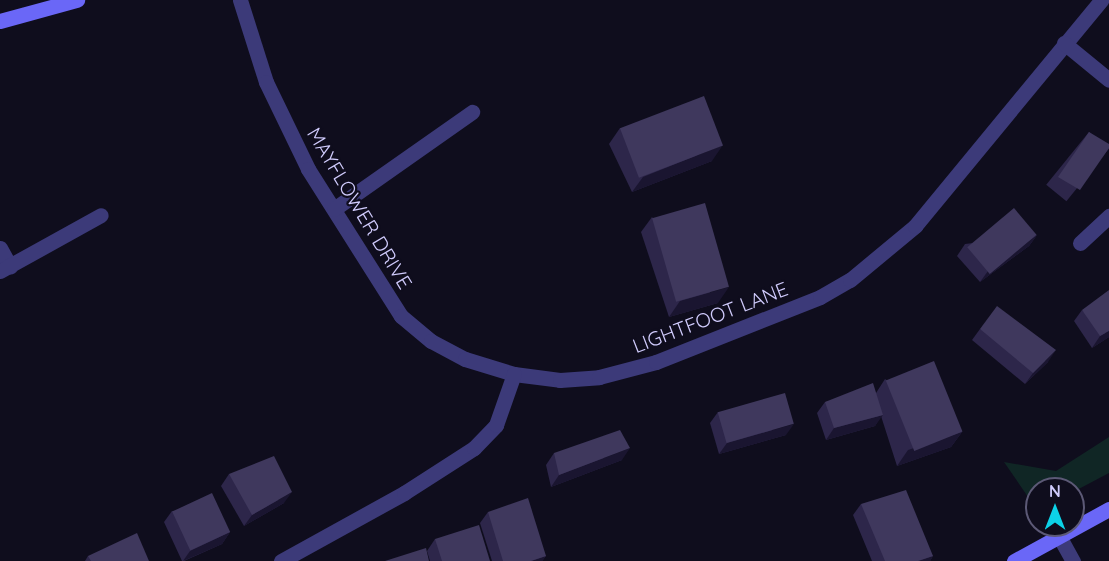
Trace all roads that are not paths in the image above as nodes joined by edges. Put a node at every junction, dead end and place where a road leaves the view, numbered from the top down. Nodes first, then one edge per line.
1 (77, 0) edge
2 (240, 0) edge
3 (1101, 0) edge
4 (0, 21) edge
5 (1064, 43) junction
6 (1109, 80) edge
7 (472, 112) dead end
8 (334, 209) junction
9 (100, 215) dead end
10 (1109, 216) edge
11 (1080, 243) dead end
12 (0, 248) edge
13 (5, 268) edge
14 (514, 374) junction
15 (1109, 509) edge
16 (1085, 522) edge
17 (1057, 537) edge
18 (1060, 537) edge
19 (281, 561) edge
20 (1014, 561) edge
21 (1073, 561) edge

1 - 4 main road
2 - 8 street, MAYFLOWER DRIVE
3 - 5 street, LIGHTFOOT LANE
5 - 6 street
5 - 14 street, LIGHTFOOT LANE
7 - 8 street
8 - 14 street, MAYFLOWER DRIVE
9 - 13 street
10 - 11 street
12 - 13 street
14 - 19 street
15 - 16 main road
17 - 20 main road
18 - 21 street

